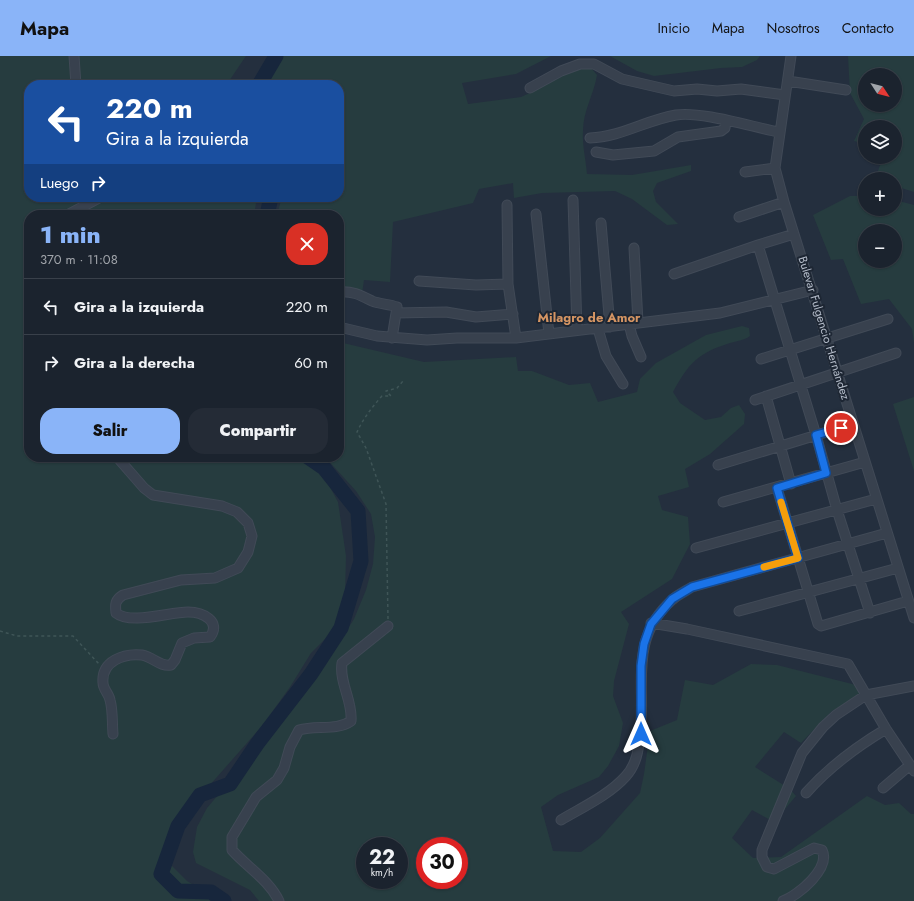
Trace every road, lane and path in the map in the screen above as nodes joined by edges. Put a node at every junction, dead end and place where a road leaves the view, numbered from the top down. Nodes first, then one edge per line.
1 (74, 56) edge
2 (791, 56) edge
3 (76, 80) edge
4 (788, 81) junction
5 (530, 88) dead end
6 (846, 90) dead end
7 (785, 95) junction
8 (726, 120) junction
9 (779, 132) junction
10 (590, 138) dead end
11 (596, 152) dead end
12 (776, 168) junction
13 (746, 172) dead end
14 (574, 200) dead end
15 (91, 202) edge
16 (784, 202) junction
17 (507, 205) dead end
18 (76, 210) edge
19 (536, 214) dead end
20 (739, 217) dead end
21 (600, 223) dead end
22 (794, 234) junction
23 (758, 245) junction
24 (634, 248) dead end
25 (674, 274) dead end
26 (419, 281) dead end
27 (508, 284) junction
28 (813, 290) junction
29 (344, 292) edge
30 (774, 300) junction
31 (396, 313) junction
32 (513, 314) junction
33 (888, 319) dead end
34 (633, 323) junction
35 (610, 327) junction
36 (344, 328) edge
37 (598, 329) junction
38 (577, 330) junction
39 (549, 334) junction
40 (392, 338) junction
41 (516, 338) junction
42 (828, 338) junction
43 (789, 350) junction
44 (896, 353) dead end
45 (641, 357) dead end
46 (761, 358) dead end
47 (838, 372) junction
48 (403, 381) dead end
49 (623, 384) dead end
50 (800, 384) junction
51 (766, 396) junction
52 (755, 400) dead end
53 (853, 424) junction
54 (816, 435) junction
55 (779, 446) junction
56 (121, 462) edge
57 (865, 462) junction
58 (718, 465) dead end
59 (826, 473) junction
60 (791, 484) junction
61 (777, 488) junction
62 (876, 499) junction
63 (723, 502) dead end
64 (837, 510) junction
65 (787, 524) junction
66 (887, 534) junction
67 (847, 545) junction
68 (696, 548) dead end
69 (798, 558) junction
70 (898, 568) junction
71 (858, 579) junction
72 (808, 592) junction
73 (908, 601) junction
74 (739, 611) dead end
75 (870, 613) junction
76 (914, 618) edge
77 (651, 624) junction
78 (388, 626) joint
79 (0, 631) edge
80 (104, 672) junction
81 (914, 686) edge
82 (866, 695) junction
83 (886, 729) junction
84 (113, 734) dead end
85 (912, 768) edge
86 (883, 788) dead end
87 (806, 794) dead end
88 (561, 820) dead end
89 (279, 901) edge
90 (783, 901) edge

1 - 3 street
2 - 4 street, Bulevar Fulgencio Hernández
4 - 6 street
4 - 7 street, Bulevar Fulgencio Hernández
5 - 7 street
7 - 9 street, Bulevar Fulgencio Hernández
8 - 9 street
8 - 10 street
8 - 11 street
9 - 12 street, Bulevar Fulgencio Hernández
12 - 13 street
12 - 16 street, Bulevar Fulgencio Hernández
14 - 38 street
15 - 18 street
16 - 20 street
16 - 22 street, Bulevar Fulgencio Hernández
17 - 27 street
19 - 39 street
21 - 35 street
22 - 23 street
22 - 28 street, Bulevar Fulgencio Hernández
23 - 25 street
23 - 30 street
24 - 34 street
26 - 27 street
27 - 32 street
28 - 30 street
28 - 42 street, Bulevar Fulgencio Hernández
29 - 31 street
30 - 34 street
30 - 43 street
31 - 32 street
31 - 40 street
32 - 41 street
33 - 42 street
34 - 35 street
34 - 45 street
35 - 37 street
36 - 40 street
37 - 38 street
37 - 49 street
38 - 39 street
39 - 41 street
40 - 41 street
42 - 43 street
42 - 47 street, Bulevar Fulgencio Hernández
43 - 46 street
43 - 50 street
44 - 47 street
47 - 50 street
47 - 53 street, Bulevar Fulgencio Hernández
48 - 78 path
50 - 51 street
50 - 54 street
51 - 52 street
51 - 55 street
53 - 54 street
53 - 57 street, Bulevar Fulgencio Hernández
54 - 55 street
54 - 59 street
55 - 58 street
55 - 60 street
56 - 80 street
57 - 59 street
57 - 62 street, Bulevar Fulgencio Hernández
59 - 60 street
59 - 64 street
60 - 61 street
61 - 63 street
61 - 65 street
62 - 64 street
62 - 66 street, Bulevar Fulgencio Hernández
64 - 65 street
64 - 67 street
65 - 68 street
65 - 69 street
66 - 67 street
66 - 70 street, Bulevar Fulgencio Hernández
67 - 69 street
67 - 71 street
69 - 72 street
69 - 77 street
70 - 71 street
70 - 73 street, Bulevar Fulgencio Hernández
71 - 72 street
71 - 75 street
72 - 74 street
72 - 75 street
73 - 75 street
73 - 76 street, Bulevar Fulgencio Hernández
77 - 82 street
77 - 88 street
78 - 89 street
79 - 80 path
80 - 84 street
81 - 82 street
82 - 83 street
82 - 90 street
83 - 85 street
83 - 87 street
85 - 86 street

